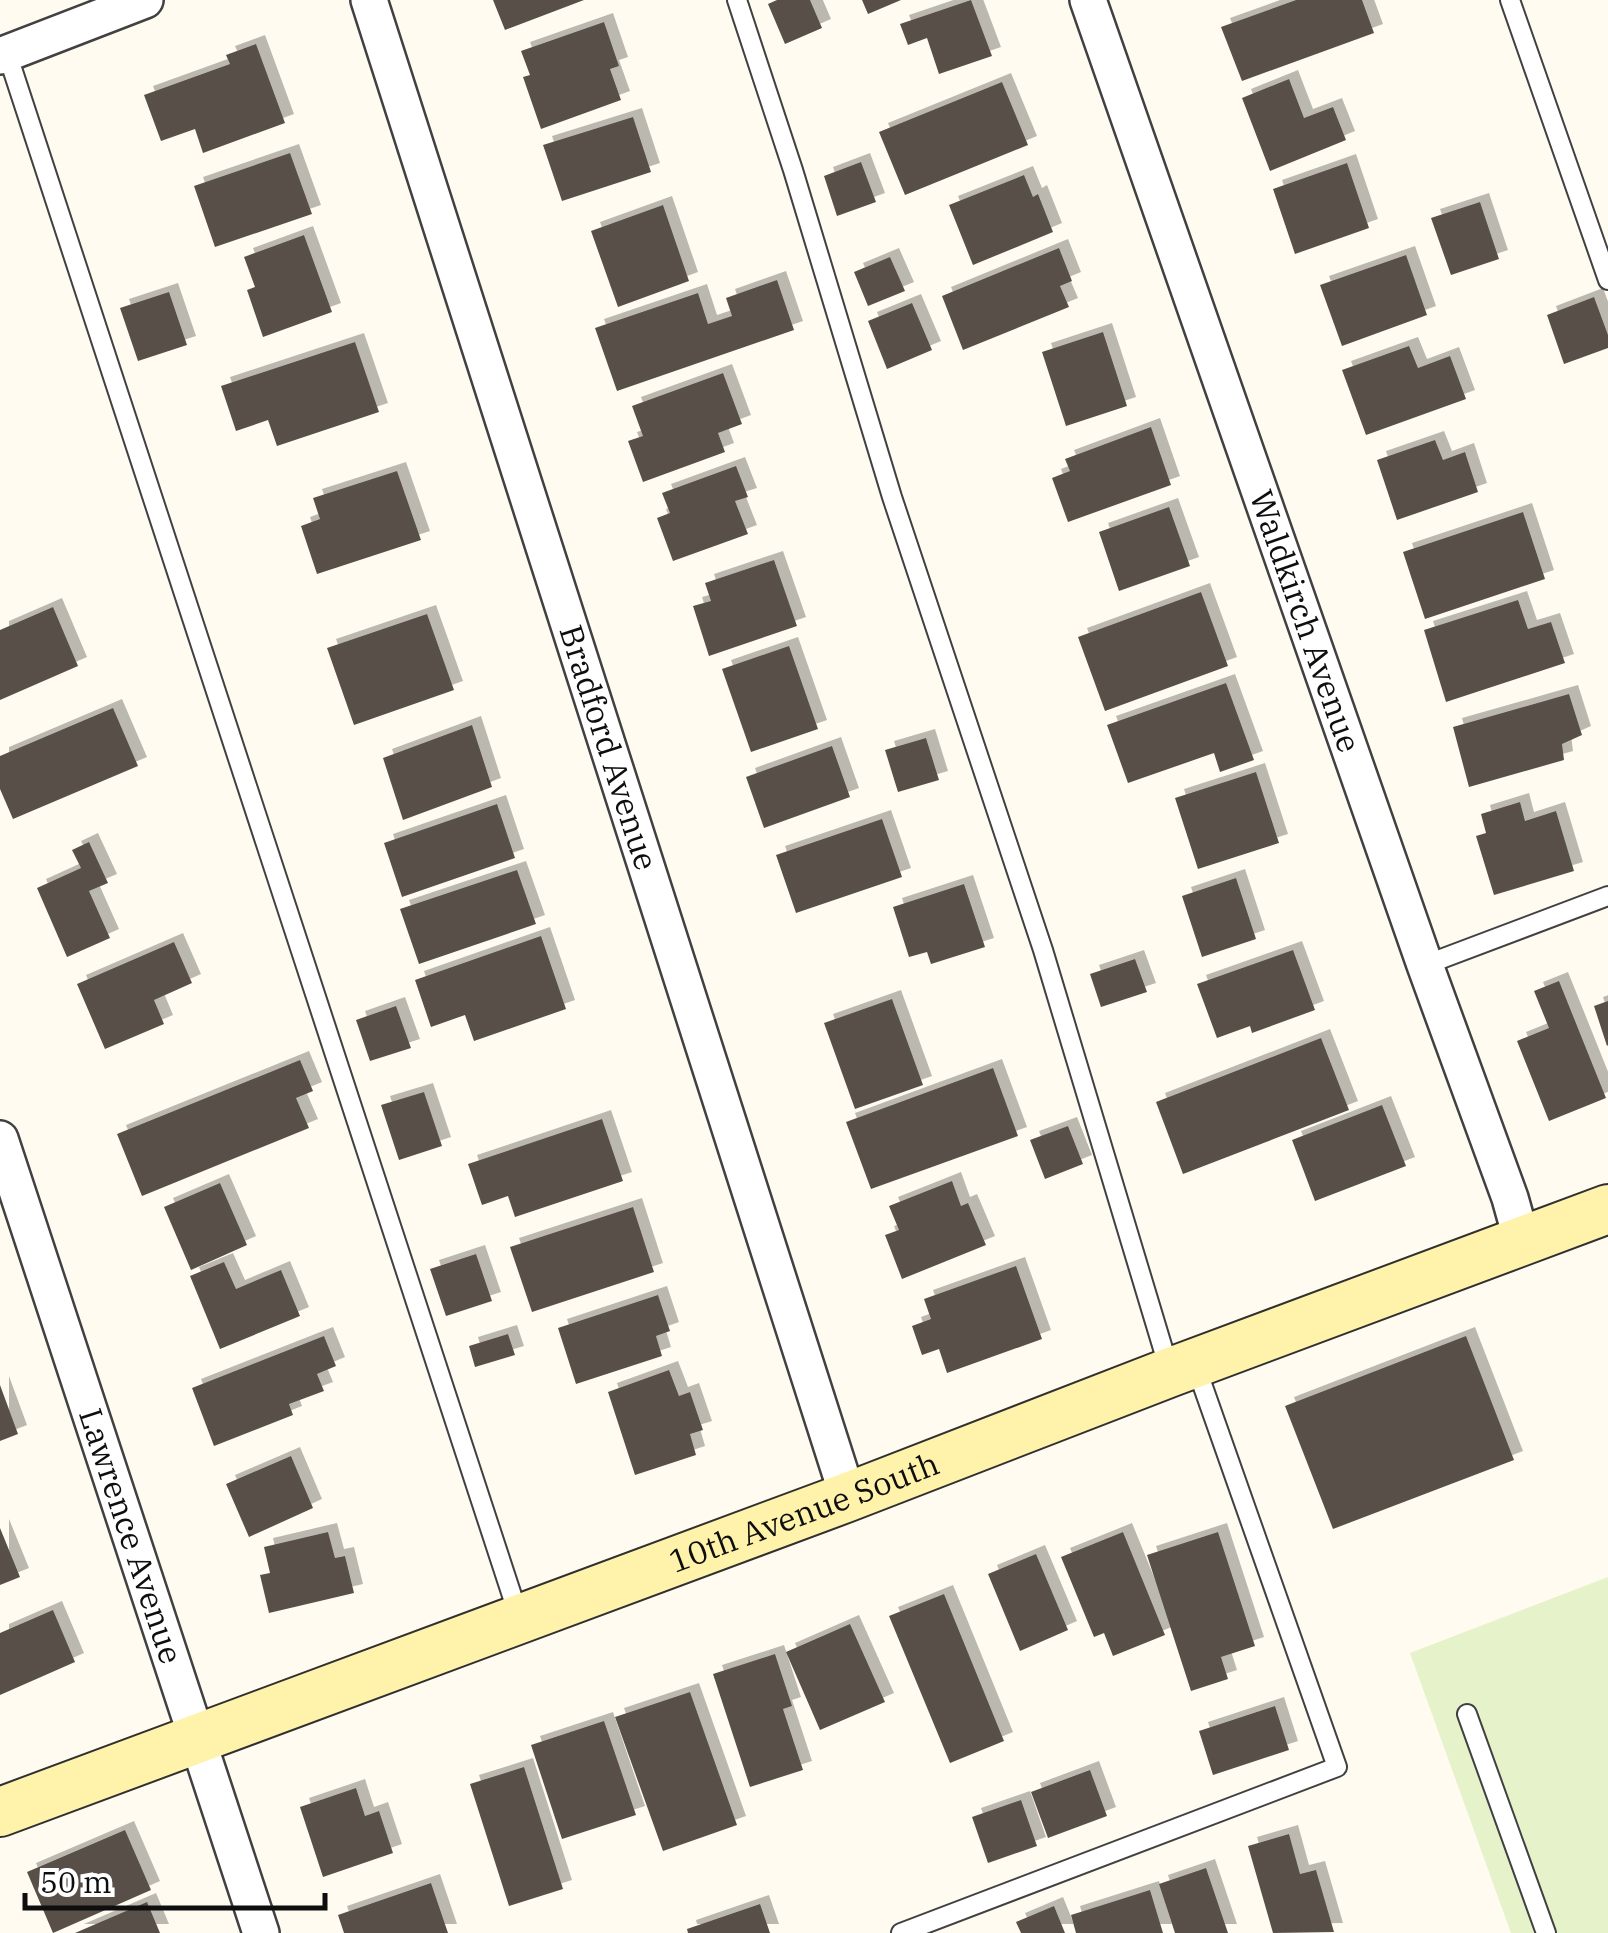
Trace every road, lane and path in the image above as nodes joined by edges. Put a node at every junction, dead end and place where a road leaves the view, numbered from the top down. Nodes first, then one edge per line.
1 (145, 0) edge
2 (369, 0) edge
3 (737, 0) edge
4 (1088, 0) edge
5 (1510, 0) edge
6 (3, 55) edge
7 (1608, 280) edge
8 (1608, 896) edge
9 (1425, 965) junction
10 (0, 1138) edge
11 (1608, 1209) edge
12 (1522, 1241) junction
13 (1182, 1368) junction
14 (848, 1498) junction
15 (520, 1620) junction
16 (1467, 1714) dead end
17 (199, 1740) junction
18 (0, 1812) edge
19 (260, 1933) edge
20 (900, 1933) edge
21 (1546, 1933) edge

1 - 6 street
2 - 14 street, Bradford Avenue
3 - 13 lane
4 - 9 street, Waldkirch Avenue
5 - 7 lane
6 - 15 lane
8 - 9 lane
9 - 12 street, Waldkirch Avenue
10 - 17 street, Lawrence Avenue
11 - 12 street, 10th Avenue South
12 - 13 street, 10th Avenue South
13 - 14 street, 10th Avenue South
13 - 20 lane
14 - 15 street, 10th Avenue South
15 - 17 street, 10th Avenue South
16 - 21 lane
17 - 18 street, 10th Avenue South
17 - 19 street, Lawrence Avenue

